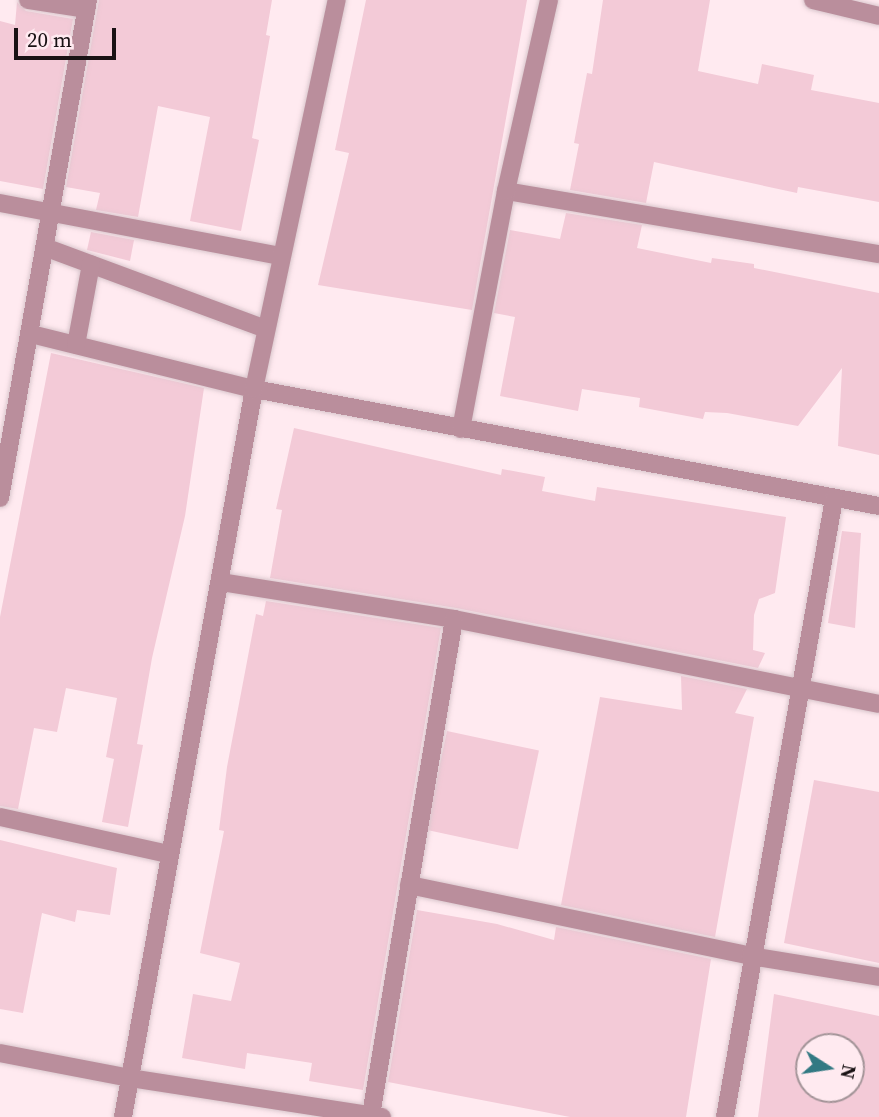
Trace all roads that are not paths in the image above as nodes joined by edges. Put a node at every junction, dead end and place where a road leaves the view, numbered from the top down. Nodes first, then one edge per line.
1 (28, 0) edge
2 (337, 0) edge
3 (549, 0) edge
4 (813, 0) edge
5 (87, 4) edge
6 (879, 16) edge
7 (506, 191) junction
8 (0, 203) edge
9 (52, 212) junction
10 (47, 248) junction
11 (879, 254) edge
12 (281, 256) junction
13 (90, 264) junction
14 (266, 329) junction
15 (31, 334) junction
16 (76, 345) junction
17 (254, 389) junction
18 (461, 429) junction
19 (0, 498) edge
20 (834, 499) junction
21 (879, 506) edge
22 (221, 582) junction
23 (454, 619) junction
24 (797, 691) junction
25 (879, 704) edge
26 (0, 817) edge
27 (167, 854) junction
28 (409, 885) junction
29 (751, 956) junction
30 (879, 977) edge
31 (0, 1053) edge
32 (130, 1078) junction
33 (376, 1116) edge
34 (123, 1117) edge
35 (725, 1117) edge

1 - 5 street
2 - 12 street
3 - 7 street
4 - 6 street
5 - 9 street
7 - 11 street
7 - 18 street
8 - 9 street
9 - 10 street
9 - 12 street
10 - 13 street
10 - 15 street
12 - 14 street
13 - 14 street
13 - 16 street
14 - 17 street
15 - 16 street
15 - 19 street
16 - 17 street
17 - 18 street
17 - 22 street
18 - 20 street
20 - 21 street
20 - 24 street
22 - 23 street
22 - 27 street
23 - 24 street
23 - 28 street
24 - 25 street
24 - 29 street
26 - 27 street
27 - 32 street
28 - 29 street
28 - 33 street
29 - 30 street
29 - 35 street
31 - 32 street
32 - 33 street
32 - 34 street

